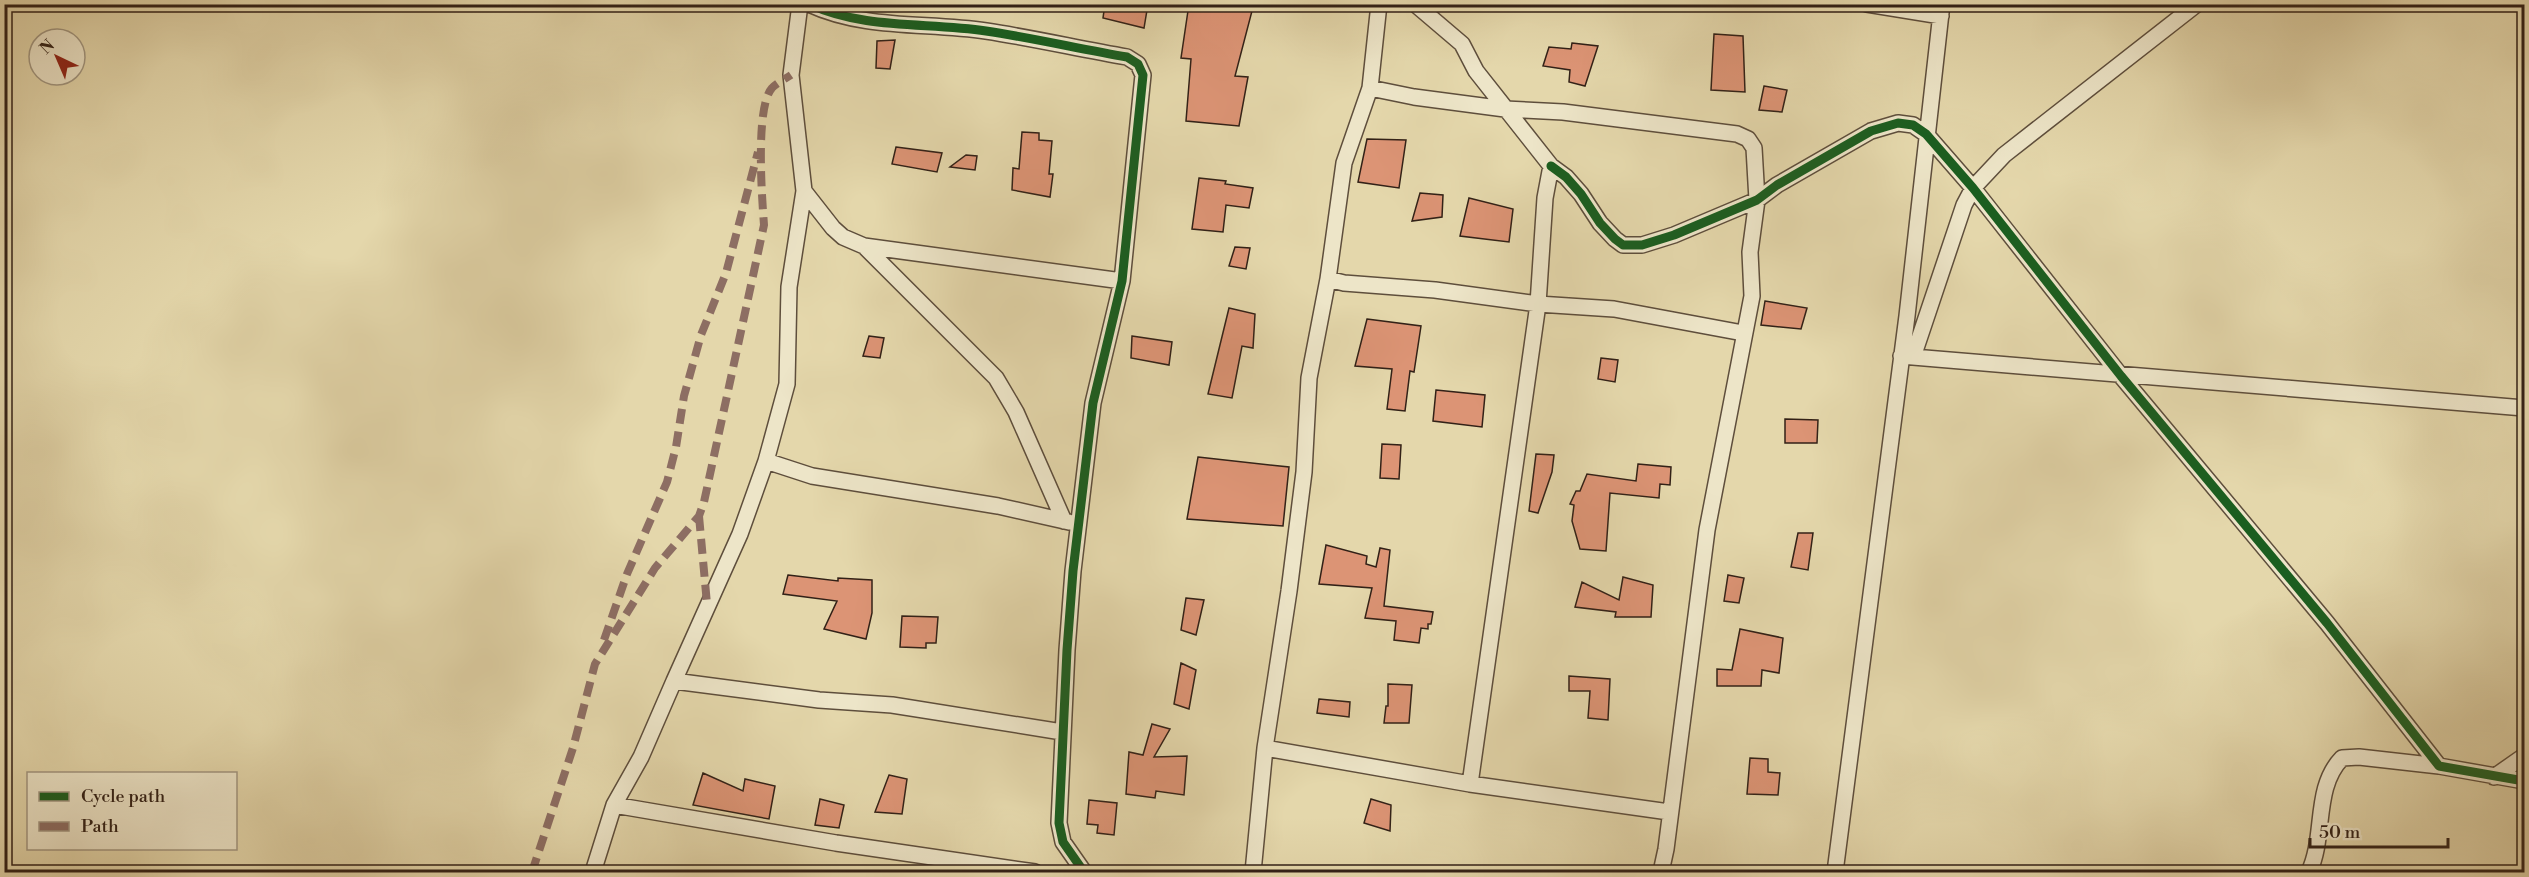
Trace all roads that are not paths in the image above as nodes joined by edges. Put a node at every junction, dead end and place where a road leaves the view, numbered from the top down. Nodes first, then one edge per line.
1 (800, 4) edge
2 (809, 4) edge
3 (1379, 4) edge
4 (1414, 4) edge
5 (1867, 4) edge
6 (2197, 4) edge
7 (1941, 10) edge
8 (1370, 88) junction
9 (1505, 109) junction
10 (1926, 134) junction
11 (1551, 166) junction
12 (1973, 188) junction
13 (804, 190) junction
14 (1757, 200) junction
15 (864, 246) junction
16 (1328, 279) junction
17 (1122, 281) junction
18 (1538, 304) junction
19 (1743, 333) junction
20 (1907, 357) junction
21 (2121, 376) junction
22 (2524, 408) edge
23 (766, 462) junction
24 (1064, 521) junction
25 (1080, 525) junction
26 (674, 681) junction
27 (1062, 732) junction
28 (1266, 748) junction
29 (2524, 756) edge
30 (2439, 766) junction
31 (2494, 777) junction
32 (2524, 781) edge
33 (1470, 784) junction
34 (614, 805) junction
35 (1669, 812) junction
36 (593, 873) edge
37 (1035, 873) edge
38 (1084, 873) edge
39 (1253, 873) edge
40 (1661, 873) edge
41 (1834, 873) edge
42 (2309, 873) edge

1 - 13 street
2 - 17 street
3 - 8 street
4 - 9 street
5 - 7 street
6 - 12 street
7 - 10 street
8 - 9 street
8 - 16 street
9 - 11 street
9 - 14 street
10 - 12 street
10 - 14 street
10 - 20 street
11 - 14 street
11 - 18 street
12 - 20 street
12 - 21 street
13 - 15 street
13 - 23 street
14 - 19 street
15 - 17 street
15 - 24 street
16 - 18 street
16 - 28 street
17 - 25 street
18 - 19 street
18 - 33 street
19 - 35 street
20 - 21 street
20 - 41 street
21 - 22 street
21 - 30 street
23 - 24 street
23 - 26 street
24 - 25 street
25 - 27 street
26 - 27 street
26 - 34 street
27 - 38 street
28 - 33 street
28 - 39 street
29 - 31 street
30 - 31 street
30 - 42 street
31 - 32 street
33 - 35 street
34 - 36 street
34 - 37 street
35 - 40 street

